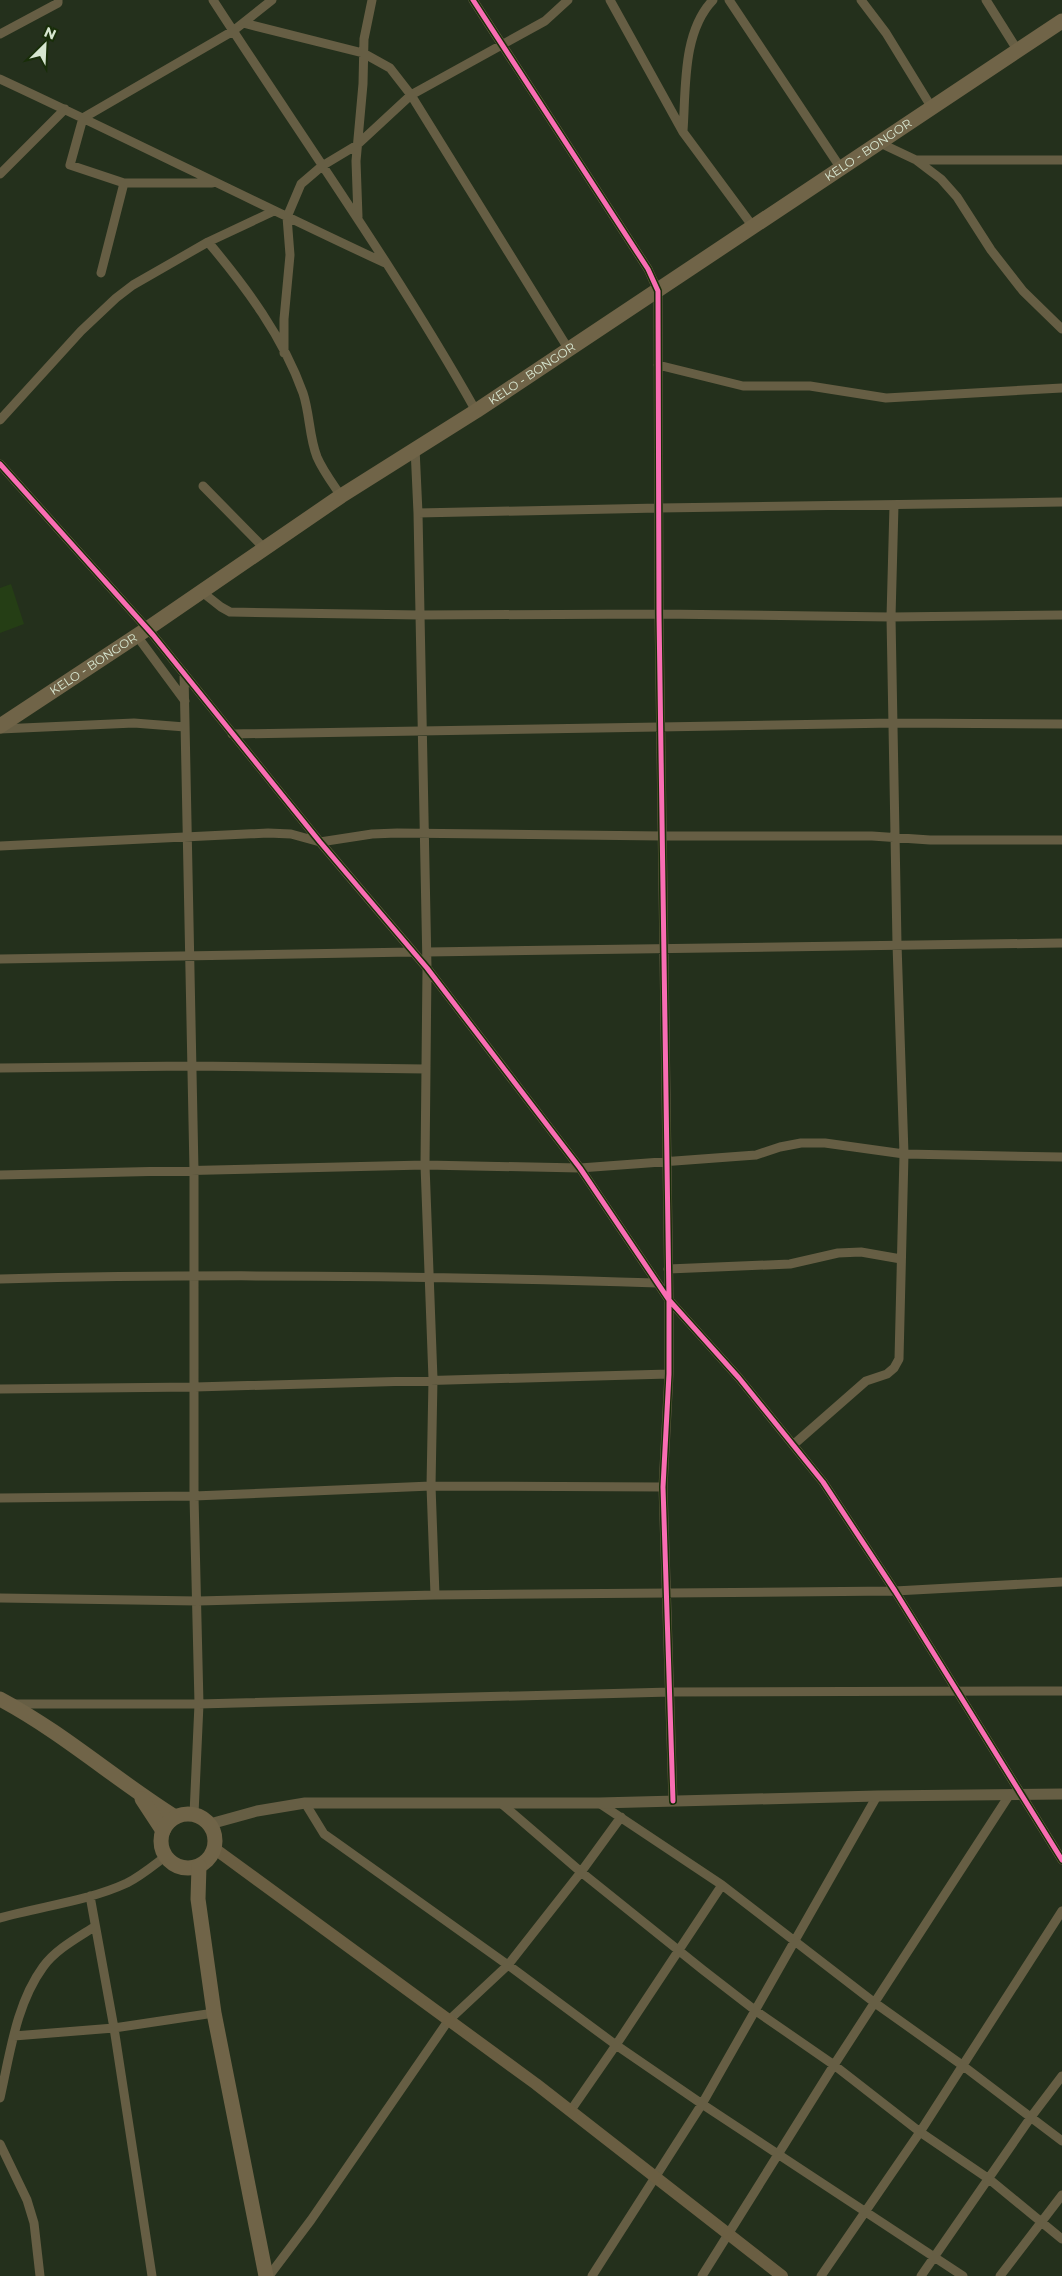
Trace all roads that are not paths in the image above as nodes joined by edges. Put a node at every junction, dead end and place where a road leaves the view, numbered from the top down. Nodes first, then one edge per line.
1 (58, 0) edge
2 (213, 0) edge
3 (272, 0) edge
4 (372, 0) edge
5 (473, 0) edge
6 (568, 0) edge
7 (610, 0) edge
8 (714, 0) edge
9 (729, 0) edge
10 (861, 0) edge
11 (986, 0) edge
12 (1062, 21) edge
13 (243, 23) junction
14 (233, 31) junction
15 (0, 34) edge
16 (501, 44) junction
17 (1018, 51) junction
18 (363, 53) junction
19 (0, 79) edge
20 (411, 95) junction
21 (932, 108) junction
22 (65, 109) junction
23 (83, 118) junction
24 (683, 132) junction
25 (880, 143) junction
26 (357, 145) junction
27 (916, 160) junction
28 (1062, 160) edge
29 (322, 166) junction
30 (840, 167) junction
31 (0, 174) edge
32 (124, 183) junction
33 (214, 183) junction
34 (274, 211) junction
35 (287, 217) junction
36 (358, 218) junction
37 (754, 228) junction
38 (208, 242) junction
39 (385, 263) junction
40 (101, 272) dead end
41 (658, 291) junction
42 (1062, 329) edge
43 (569, 350) junction
44 (284, 353) junction
45 (658, 365) junction
46 (1062, 388) edge
47 (476, 411) junction
48 (0, 420) edge
49 (415, 448) junction
50 (0, 464) edge
51 (203, 486) dead end
52 (341, 496) junction
53 (1062, 502) edge
54 (894, 505) junction
55 (659, 508) junction
56 (418, 514) junction
57 (264, 548) junction
58 (202, 592) junction
59 (658, 614) junction
60 (420, 615) junction
61 (1062, 615) edge
62 (891, 617) junction
63 (142, 632) junction
64 (184, 673) junction
65 (185, 701) junction
66 (894, 723) junction
67 (1062, 724) edge
68 (0, 726) edge
69 (661, 726) junction
70 (185, 727) junction
71 (0, 729) edge
72 (422, 731) junction
73 (232, 734) junction
74 (424, 834) junction
75 (663, 836) junction
76 (896, 838) junction
77 (187, 839) junction
78 (1062, 840) edge
79 (320, 842) junction
80 (0, 846) edge
81 (1062, 943) edge
82 (897, 944) junction
83 (664, 948) junction
84 (412, 952) junction
85 (426, 952) junction
86 (190, 956) junction
87 (0, 959) edge
88 (427, 968) junction
89 (191, 1066) junction
90 (0, 1068) edge
91 (426, 1070) junction
92 (904, 1154) junction
93 (1062, 1158) edge
94 (666, 1163) junction
95 (425, 1165) junction
96 (580, 1168) junction
97 (194, 1171) junction
98 (0, 1175) edge
99 (901, 1260) junction
100 (668, 1269) junction
101 (195, 1276) junction
102 (428, 1276) junction
103 (0, 1279) edge
104 (657, 1283) junction
105 (669, 1300) junction
106 (669, 1374) junction
107 (433, 1379) junction
108 (195, 1387) junction
109 (0, 1389) edge
110 (793, 1445) junction
111 (431, 1486) junction
112 (663, 1487) junction
113 (194, 1496) junction
114 (0, 1498) edge
115 (1062, 1582) edge
116 (895, 1591) junction
117 (668, 1592) junction
118 (435, 1595) junction
119 (0, 1598) edge
120 (198, 1601) junction
121 (957, 1691) junction
122 (1062, 1691) edge
123 (671, 1692) junction
124 (4, 1701) edge
125 (200, 1704) junction
126 (138, 1794) junction
127 (1010, 1794) junction
128 (1022, 1794) junction
129 (1062, 1794) edge
130 (877, 1796) junction
131 (673, 1801) junction
132 (305, 1803) junction
133 (599, 1803) junction
134 (502, 1804) junction
135 (194, 1814) junction
136 (175, 1817) junction
137 (621, 1817) junction
138 (210, 1824) junction
139 (163, 1831) junction
140 (214, 1849) junction
141 (166, 1856) junction
142 (1062, 1860) edge
143 (199, 1866) junction
144 (179, 1867) junction
145 (581, 1872) junction
146 (722, 1885) junction
147 (90, 1896) junction
148 (198, 1899) junction
149 (1062, 1912) edge
150 (0, 1918) edge
151 (94, 1927) junction
152 (796, 1941) junction
153 (680, 1951) junction
154 (508, 1965) junction
155 (875, 2003) junction
156 (756, 2011) junction
157 (214, 2012) junction
158 (448, 2021) junction
159 (114, 2028) junction
160 (14, 2036) junction
161 (616, 2045) junction
162 (834, 2065) junction
163 (962, 2065) junction
164 (1062, 2076) edge
165 (0, 2098) edge
166 (702, 2104) junction
167 (570, 2110) junction
168 (1031, 2117) junction
169 (920, 2132) junction
170 (1062, 2141) edge
171 (0, 2144) edge
172 (779, 2154) junction
173 (654, 2177) junction
174 (989, 2179) junction
175 (1062, 2195) edge
176 (867, 2211) junction
177 (1041, 2221) junction
178 (729, 2236) junction
179 (1062, 2238) edge
180 (935, 2257) junction
181 (40, 2276) edge
182 (152, 2276) edge
183 (267, 2276) edge
184 (592, 2276) edge
185 (702, 2276) edge
186 (782, 2276) edge
187 (821, 2276) edge
188 (921, 2276) edge
189 (963, 2276) edge
190 (1000, 2276) edge

1 - 15 street
2 - 14 street
3 - 13 street
4 - 18 street
5 - 16 street
6 - 16 street
7 - 24 street
8 - 24 street
9 - 30 street
10 - 21 street
11 - 17 street
12 - 17 highway, KELO - BONGOR
13 - 14 street
13 - 18 street
14 - 23 street
14 - 29 street
16 - 20 street
16 - 41 street
17 - 21 highway, KELO - BONGOR
18 - 20 street
18 - 26 street
19 - 22 street
20 - 26 street
20 - 43 street
21 - 25 highway, KELO - BONGOR
22 - 23 street
22 - 31 street
23 - 32 street
23 - 33 street
24 - 37 street
25 - 27 street
25 - 30 highway, KELO - BONGOR
26 - 29 street
26 - 36 street
27 - 28 street
27 - 42 street
29 - 35 street
29 - 36 street
30 - 37 highway, KELO - BONGOR
32 - 33 street
32 - 40 street
33 - 34 street
34 - 35 street
34 - 38 street
35 - 39 street
35 - 44 street
36 - 39 street
37 - 41 highway, KELO - BONGOR
38 - 44 street
38 - 48 street
39 - 47 street
41 - 43 highway, KELO - BONGOR
41 - 45 street
43 - 47 highway, KELO - BONGOR
44 - 52 street
45 - 46 street
45 - 55 street
47 - 49 highway, KELO - BONGOR
49 - 52 highway, KELO - BONGOR
49 - 56 street
50 - 63 street
51 - 57 street
52 - 57 highway, KELO - BONGOR
53 - 54 street
54 - 55 street
54 - 62 street
55 - 56 street
55 - 59 street
56 - 60 street
57 - 58 highway, KELO - BONGOR
58 - 60 street
58 - 63 highway, KELO - BONGOR
59 - 60 street
59 - 62 street
59 - 69 street
60 - 72 street
61 - 62 street
62 - 66 street
63 - 64 street
63 - 65 street
63 - 68 highway, KELO - BONGOR
64 - 65 street
64 - 73 street
65 - 70 street
66 - 67 street
66 - 69 street
66 - 76 street
69 - 72 street
69 - 75 street
70 - 71 street
70 - 77 street
72 - 73 street
72 - 74 street
73 - 79 street
74 - 75 street
74 - 79 street
74 - 85 street
75 - 76 street
75 - 83 street
76 - 78 street
76 - 82 street
77 - 79 street
77 - 80 street
77 - 86 street
79 - 84 street
81 - 82 street
82 - 83 street
82 - 92 street
83 - 85 street
83 - 94 street
84 - 86 street
84 - 88 street
85 - 88 street
86 - 87 street
86 - 89 street
88 - 91 street
88 - 96 street
89 - 90 street
89 - 91 street
89 - 97 street
91 - 95 street
92 - 93 street
92 - 94 street
92 - 99 street
94 - 96 street
94 - 100 street
95 - 96 street
95 - 97 street
95 - 102 street
96 - 104 street
97 - 98 street
97 - 101 street
99 - 100 street
99 - 110 street
100 - 105 street
101 - 102 street
101 - 103 street
101 - 108 street
102 - 104 street
102 - 107 street
104 - 105 street
105 - 106 street
105 - 110 street
106 - 107 street
106 - 112 street
107 - 108 street
107 - 111 street
108 - 109 street
108 - 113 street
110 - 116 street
111 - 112 street
111 - 113 street
111 - 118 street
112 - 117 street
113 - 114 street
113 - 120 street
115 - 116 street
116 - 117 street
116 - 121 street
117 - 118 street
117 - 123 street
118 - 120 street
119 - 120 street
120 - 125 street
121 - 122 street
121 - 123 street
121 - 128 street
123 - 125 street
123 - 131 street
124 - 125 street
124 - 126 highway
125 - 135 street
126 - 136 highway
126 - 139 highway
127 - 128 street
127 - 130 street
127 - 155 street
128 - 129 street
128 - 142 street
130 - 131 street
130 - 152 street
131 - 133 street
132 - 134 street
132 - 138 street
132 - 154 street
133 - 134 street
133 - 137 street
134 - 145 street
135 - 136 highway
135 - 138 highway
136 - 139 highway
137 - 145 street
137 - 146 street
138 - 140 highway
139 - 141 highway
140 - 143 highway
140 - 158 main road
141 - 144 highway
141 - 147 street
143 - 144 highway
143 - 148 highway
144 - 148 highway
145 - 153 street
145 - 154 street
146 - 152 street
146 - 153 street
147 - 150 street
147 - 151 street
148 - 157 highway
149 - 163 street
151 - 159 street
151 - 160 street
152 - 155 street
152 - 156 street
153 - 156 street
153 - 161 street
154 - 158 street
154 - 161 street
155 - 162 street
155 - 163 street
156 - 162 street
156 - 166 street
157 - 159 street
157 - 183 highway
158 - 167 main road
158 - 183 street
159 - 160 street
159 - 182 street
160 - 165 street
161 - 166 street
161 - 167 street
162 - 169 street
162 - 172 street
163 - 168 street
163 - 169 street
164 - 168 street
166 - 172 street
166 - 173 street
167 - 173 main road
168 - 170 street
168 - 174 street
169 - 174 street
169 - 176 street
171 - 181 street
172 - 176 street
172 - 178 street
173 - 178 main road
173 - 184 street
174 - 177 street
174 - 180 street
175 - 177 street
176 - 180 street
176 - 187 street
177 - 179 street
177 - 190 street
178 - 185 street
178 - 186 main road
180 - 188 street
180 - 189 street

